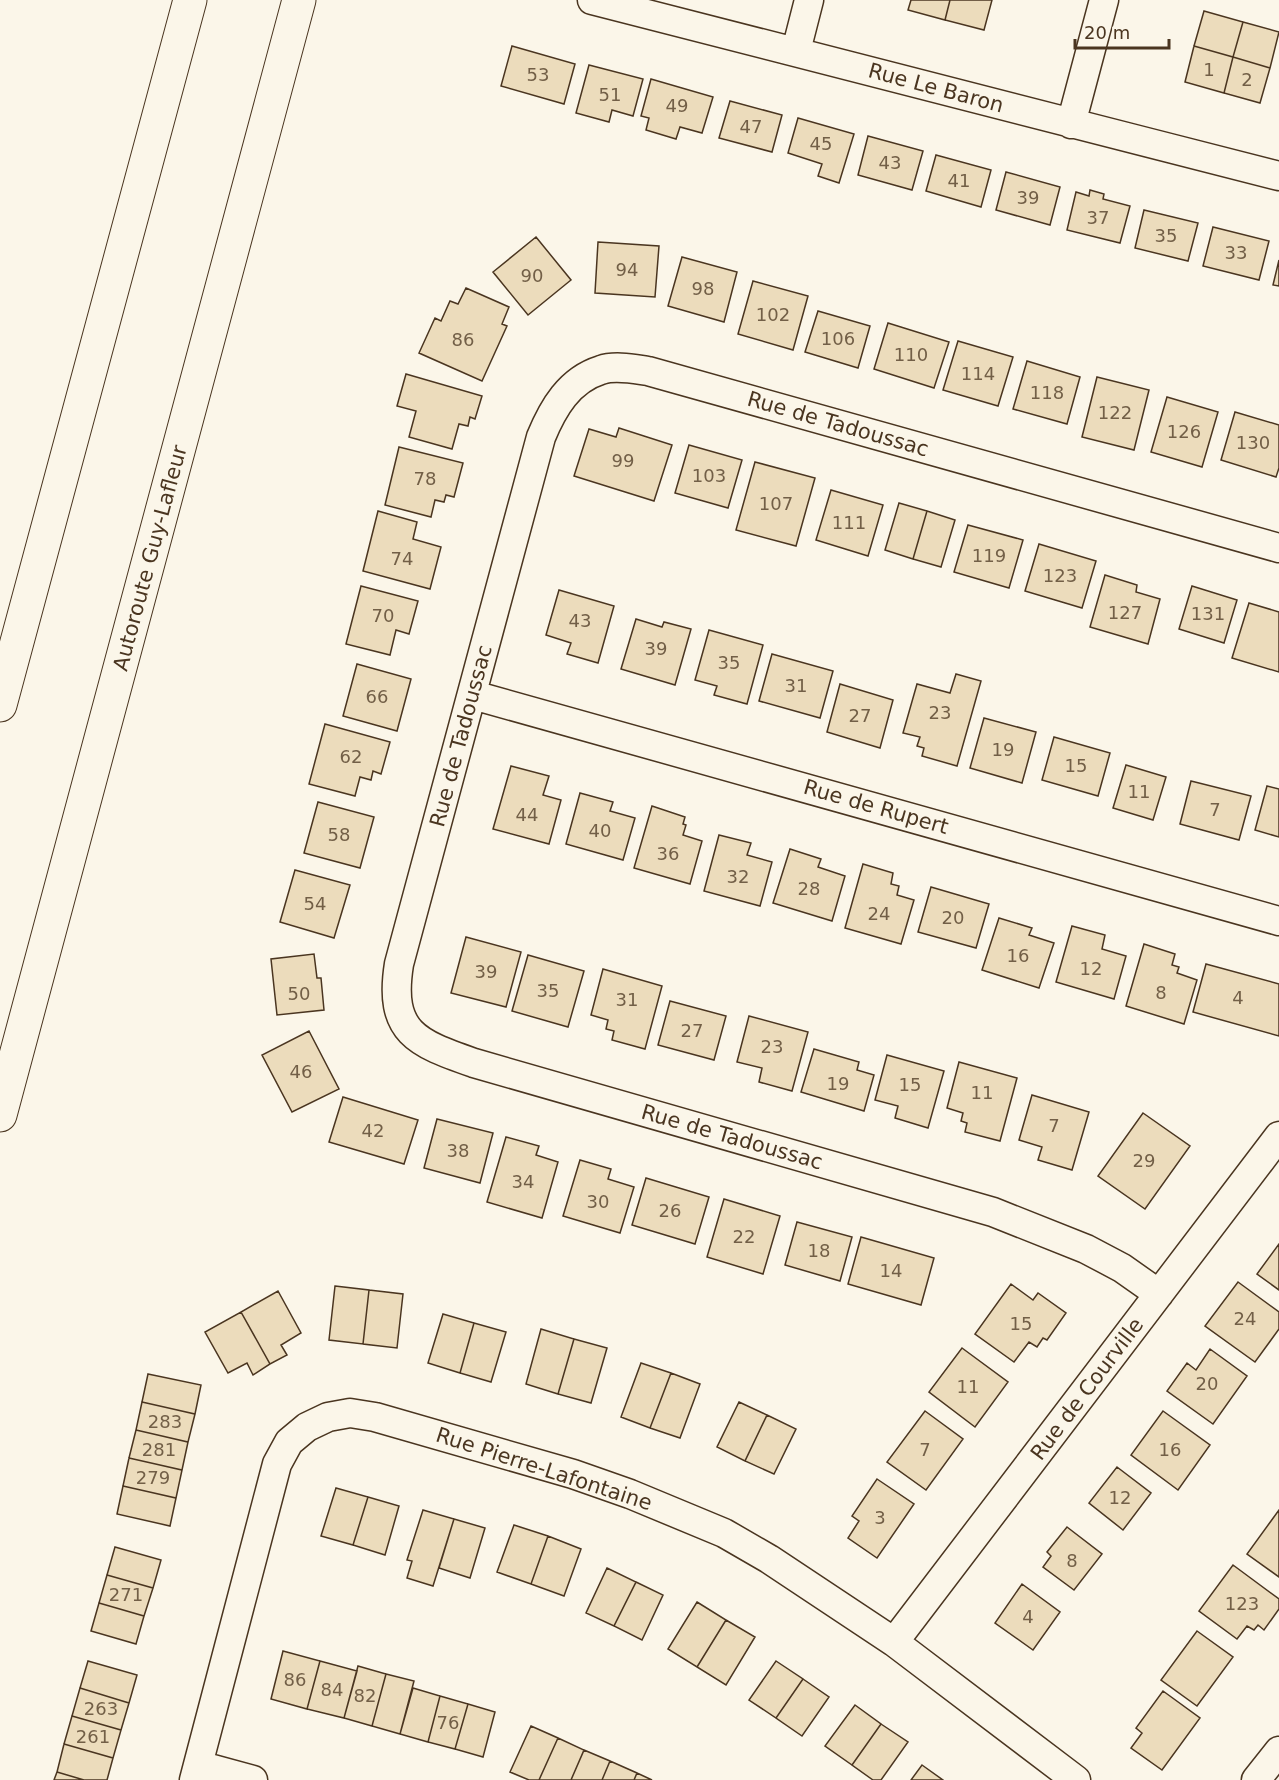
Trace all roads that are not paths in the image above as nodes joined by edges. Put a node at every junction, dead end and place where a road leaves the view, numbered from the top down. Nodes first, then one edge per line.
1 (190, 0) edge
2 (299, 0) edge
3 (592, 0) edge
4 (809, 0) edge
5 (1104, 0) edge
6 (796, 51) junction
7 (1071, 124) junction
8 (1279, 176) edge
9 (1279, 548) edge
10 (473, 695) junction
11 (0, 705) edge
12 (1279, 921) edge
13 (0, 1115) edge
14 (1279, 1136) edge
15 (1159, 1294) junction
16 (894, 1642) junction
17 (1279, 1751) edge
18 (196, 1772) edge
19 (253, 1780) edge
20 (1076, 1780) edge
21 (1256, 1780) edge

1 - 11 highway
2 - 13 highway, Autoroute Guy-Lafleur
3 - 6 street, Rue Le Baron
4 - 6 street
5 - 7 street
6 - 7 street, Rue Le Baron
7 - 8 street, Rue Le Baron
9 - 10 street, Rue de Tadoussac
10 - 12 street, Rue de Rupert
10 - 15 street, Rue de Tadoussac
14 - 15 street, Rue de Courville
15 - 16 street, Rue de Courville
16 - 18 street, Rue Pierre-Lafontaine
16 - 20 street, Rue Pierre-Lafontaine
17 - 21 street
18 - 19 street

